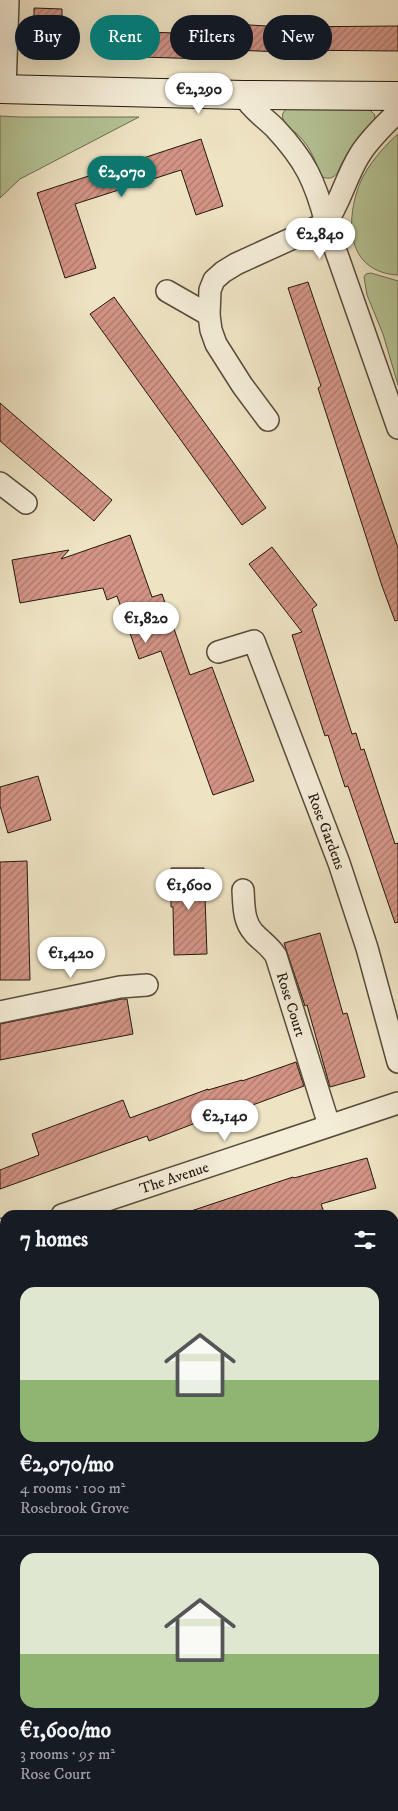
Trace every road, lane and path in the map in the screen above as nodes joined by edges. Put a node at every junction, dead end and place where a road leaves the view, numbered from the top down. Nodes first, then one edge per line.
1 (8, 0) edge
2 (2, 89) edge
3 (242, 95) junction
4 (398, 96) edge
5 (398, 111) edge
6 (326, 223) junction
7 (167, 291) dead end
8 (209, 315) junction
9 (268, 420) dead end
10 (398, 428) edge
11 (0, 483) edge
12 (26, 503) dead end
13 (218, 652) dead end
14 (243, 890) dead end
15 (147, 985) dead end
16 (0, 1012) edge
17 (398, 1062) edge
18 (398, 1103) edge
19 (329, 1125) junction
20 (77, 1210) edge

1 - 2 street
2 - 3 street
3 - 4 street
3 - 6 street
5 - 6 street
6 - 8 street
6 - 10 street
7 - 8 street
8 - 9 street
11 - 12 street
13 - 17 street, Rose Gardens
14 - 19 street, Rose Court
15 - 16 street
18 - 19 street, The Avenue
19 - 20 street, The Avenue

